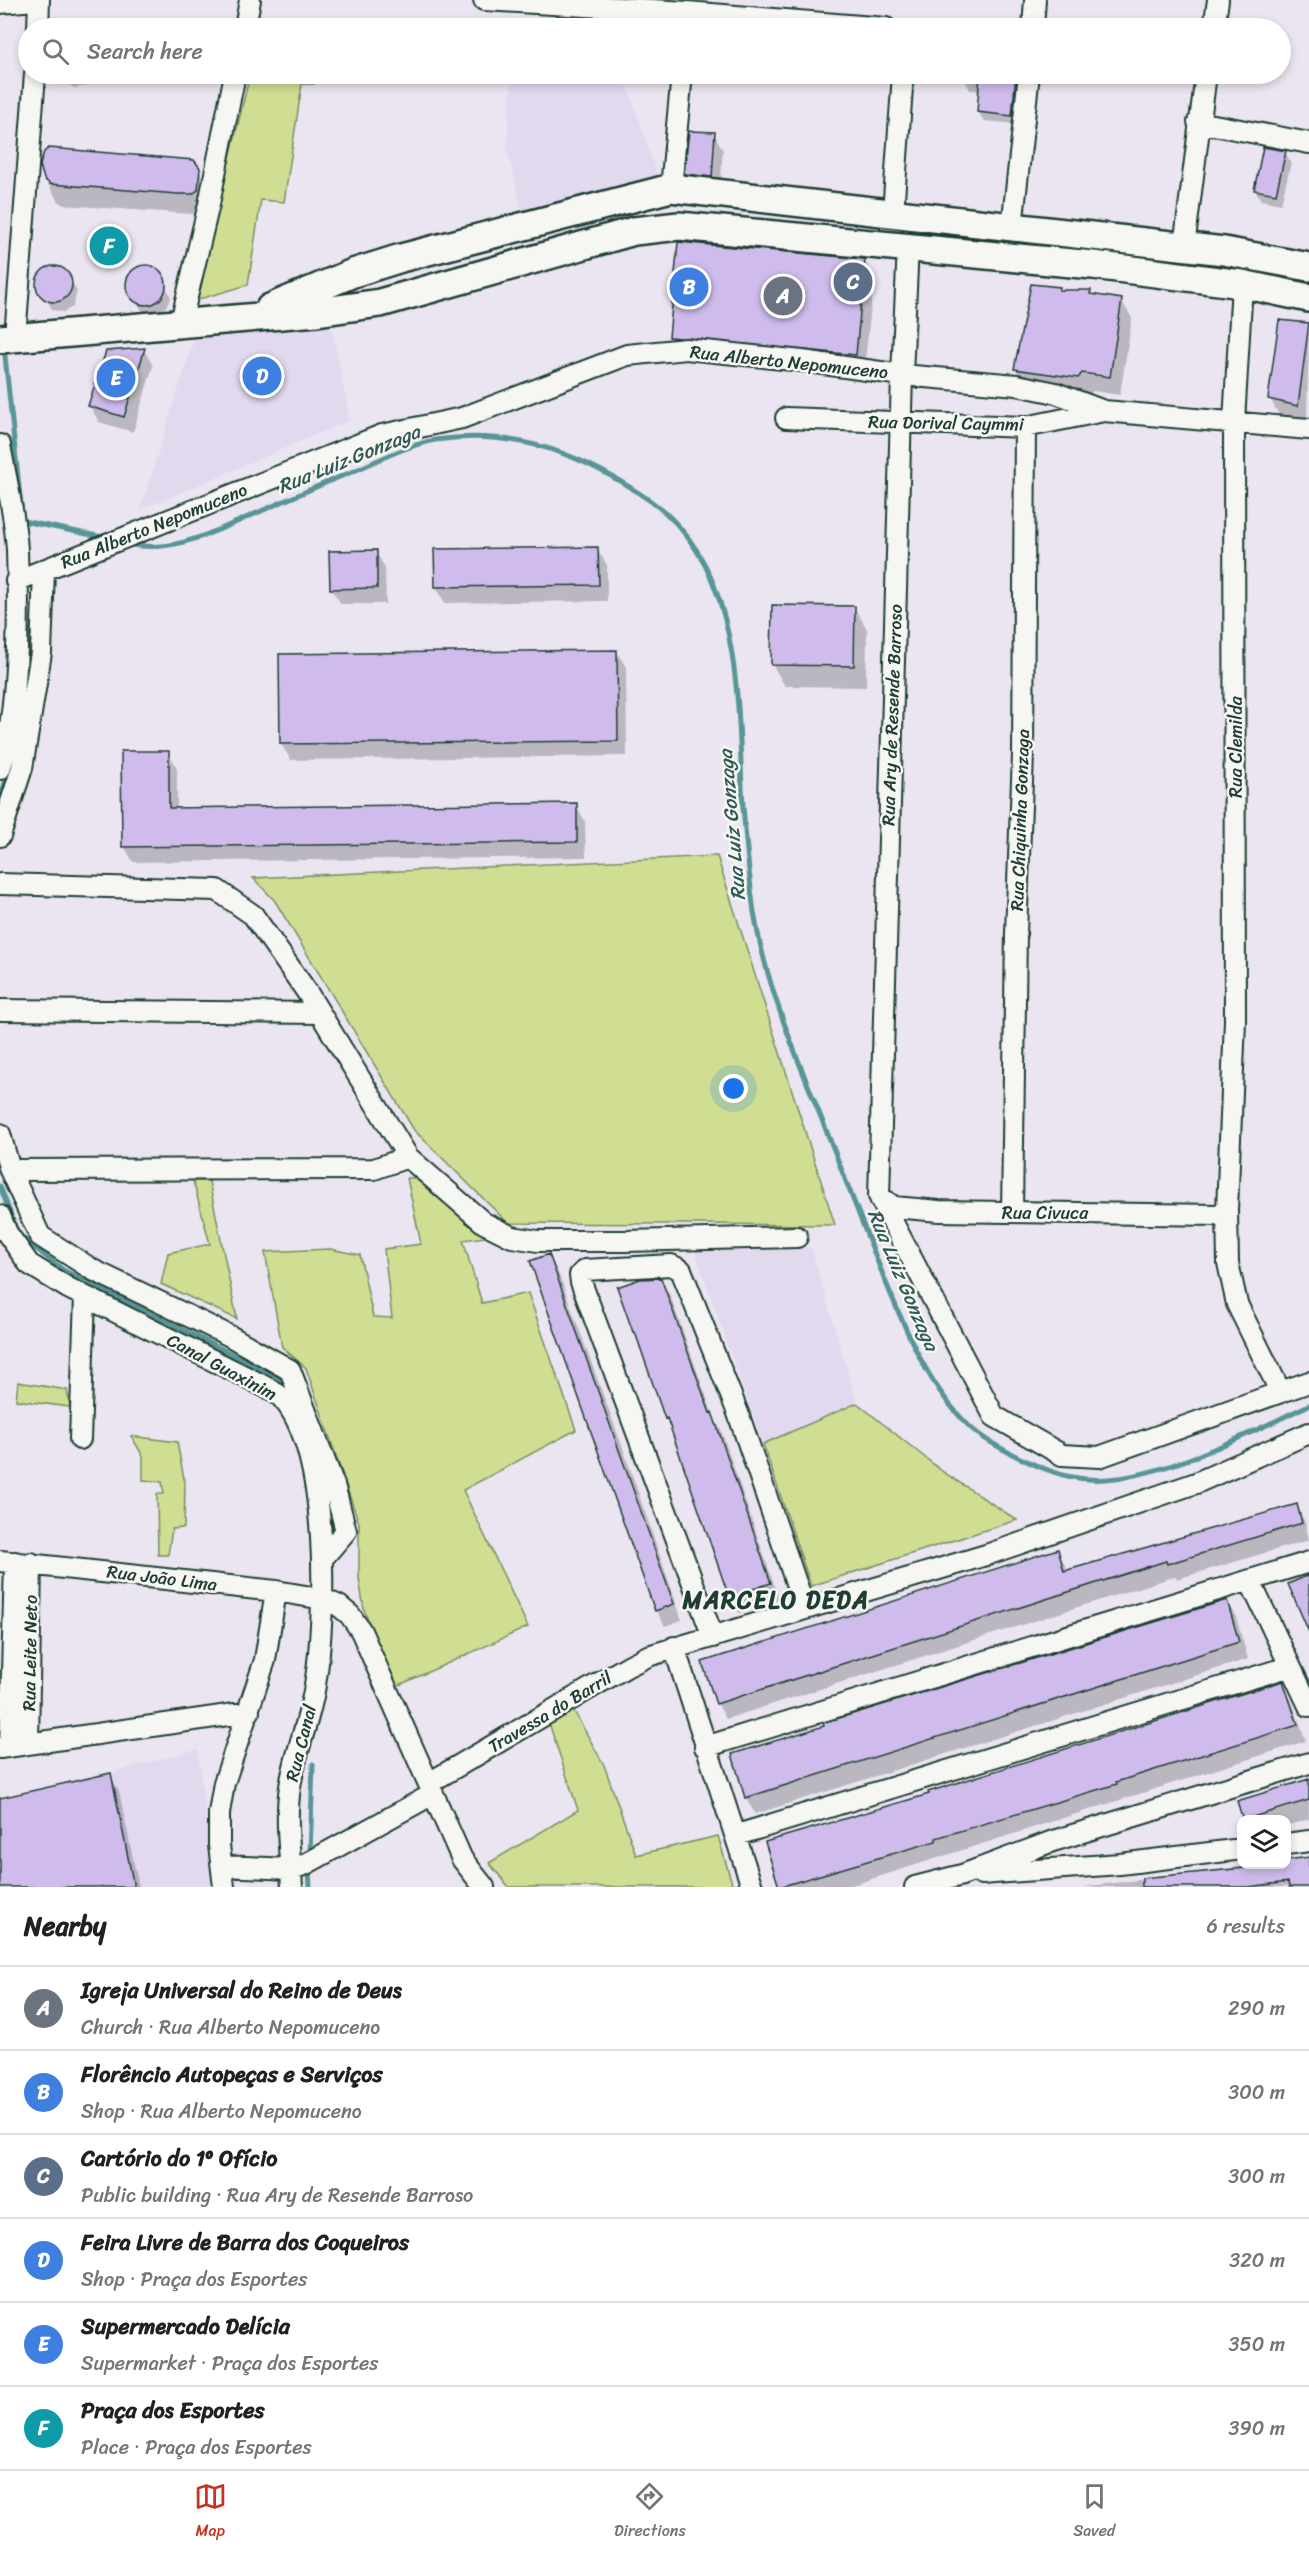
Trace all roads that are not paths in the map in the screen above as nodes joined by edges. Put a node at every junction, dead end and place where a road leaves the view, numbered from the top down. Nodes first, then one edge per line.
1 (34, 0) edge
2 (39, 0) edge
3 (250, 0) edge
4 (484, 0) edge
5 (1035, 0) edge
6 (1218, 0) edge
7 (515, 1) edge
8 (0, 3) edge
9 (687, 13) edge
10 (39, 18) edge
11 (247, 18) edge
12 (753, 18) edge
13 (1034, 18) edge
14 (1215, 18) edge
15 (34, 84) edge
16 (233, 84) edge
17 (681, 84) edge
18 (902, 84) edge
19 (1028, 84) edge
20 (1204, 84) edge
21 (1198, 122) junction
22 (1309, 143) edge
23 (671, 188) junction
24 (892, 213) junction
25 (1012, 227) junction
26 (908, 246) junction
27 (1184, 247) junction
28 (1309, 267) edge
29 (1242, 284) junction
30 (325, 298) junction
31 (1309, 298) edge
32 (181, 322) junction
33 (8, 338) edge
34 (902, 375) junction
35 (1104, 411) junction
36 (786, 418) dead end
37 (1234, 422) junction
38 (901, 423) junction
39 (1025, 427) junction
40 (1309, 429) edge
41 (0, 445) edge
42 (44, 570) junction
43 (16, 581) junction
44 (2, 758) edge
45 (0, 836) edge
46 (0, 884) edge
47 (0, 1010) edge
48 (319, 1013) junction
49 (0, 1134) edge
50 (408, 1157) junction
51 (10, 1170) junction
52 (878, 1189) junction
53 (1227, 1210) junction
54 (1012, 1212) junction
55 (0, 1216) edge
56 (797, 1238) dead end
57 (677, 1240) junction
58 (568, 1241) junction
59 (681, 1269) junction
60 (580, 1275) junction
61 (85, 1297) junction
62 (1309, 1382) edge
63 (1280, 1391) junction
64 (1309, 1433) edge
65 (80, 1439) dead end
66 (322, 1559) junction
67 (16, 1562) edge
68 (1309, 1562) edge
69 (1250, 1581) junction
70 (276, 1591) junction
71 (323, 1599) junction
72 (805, 1609) junction
73 (713, 1637) junction
74 (674, 1647) junction
75 (1288, 1667) junction
76 (1309, 1706) edge
77 (249, 1712) junction
78 (13, 1746) edge
79 (705, 1747) junction
80 (1309, 1763) edge
81 (431, 1788) junction
82 (736, 1835) junction
83 (1309, 1841) edge
84 (1291, 1843) edge
85 (1237, 1850) edge
86 (222, 1866) junction
87 (298, 1871) edge
88 (962, 1875) junction
89 (224, 1887) edge
90 (484, 1887) edge
91 (752, 1887) edge
92 (915, 1887) edge

1 - 8 street
2 - 10 street
3 - 11 street
4 - 7 street
5 - 13 street
6 - 14 street
7 - 9 street
9 - 12 street
15 - 33 street
16 - 32 street
17 - 23 street
18 - 24 street
19 - 25 street
20 - 21 street
21 - 22 street
21 - 27 street
23 - 24 street
23 - 30 street
24 - 25 street
25 - 27 street
26 - 29 street
26 - 30 street
26 - 34 street, Rua Ary de Resende Barroso
27 - 28 street
29 - 31 street
29 - 37 street, Rua Clemilda
30 - 32 street
32 - 33 street
34 - 35 street, Rua Alberto Nepomuceno
34 - 38 street, Rua Ary de Resende Barroso
34 - 42 street, Rua Alberto Nepomuceno
35 - 37 street, Rua Alberto Nepomuceno
35 - 39 street, Rua Dorival Caymmi
36 - 38 street, Rua Dorival Caymmi
37 - 40 street, Rua Alberto Nepomuceno
37 - 53 street, Rua Clemilda
38 - 39 street, Rua Dorival Caymmi
38 - 52 street, Rua Ary de Resende Barroso
39 - 54 street, Rua Chiquinha Gonzaga
41 - 43 street
42 - 43 street, Rua Alberto Nepomuceno
42 - 45 street
43 - 44 street
46 - 48 street
47 - 48 street
48 - 50 street
49 - 51 street
50 - 51 street
50 - 58 street
51 - 66 street
52 - 54 street, Rua Civuca
52 - 63 street
53 - 54 street, Rua Civuca
53 - 63 street, Rua Clemilda
55 - 61 street, Canal Guaxinim
56 - 57 street
57 - 58 street
57 - 59 street
58 - 60 street
59 - 60 street
59 - 72 street
60 - 73 street
61 - 65 street
61 - 66 street, Canal Guaxinim
62 - 63 street
64 - 72 street, Travessa do Barril
66 - 71 street, Canal Guaxinim
67 - 70 street, Rua João Lima
67 - 78 street, Rua Leite Neto
68 - 69 street
69 - 75 street
69 - 79 street
70 - 71 street, Rua João Lima
70 - 77 street
71 - 81 street
71 - 87 street, Rua Canal
72 - 73 street, Travessa do Barril
73 - 74 street, Travessa do Barril
74 - 79 street
74 - 81 street, Travessa do Barril
75 - 76 street
75 - 82 street
77 - 78 street
77 - 86 street
79 - 82 street
80 - 88 street
81 - 87 street, Travessa do Barril
81 - 90 street
82 - 91 street
83 - 84 street
85 - 88 street
86 - 87 street
86 - 89 street
88 - 92 street

